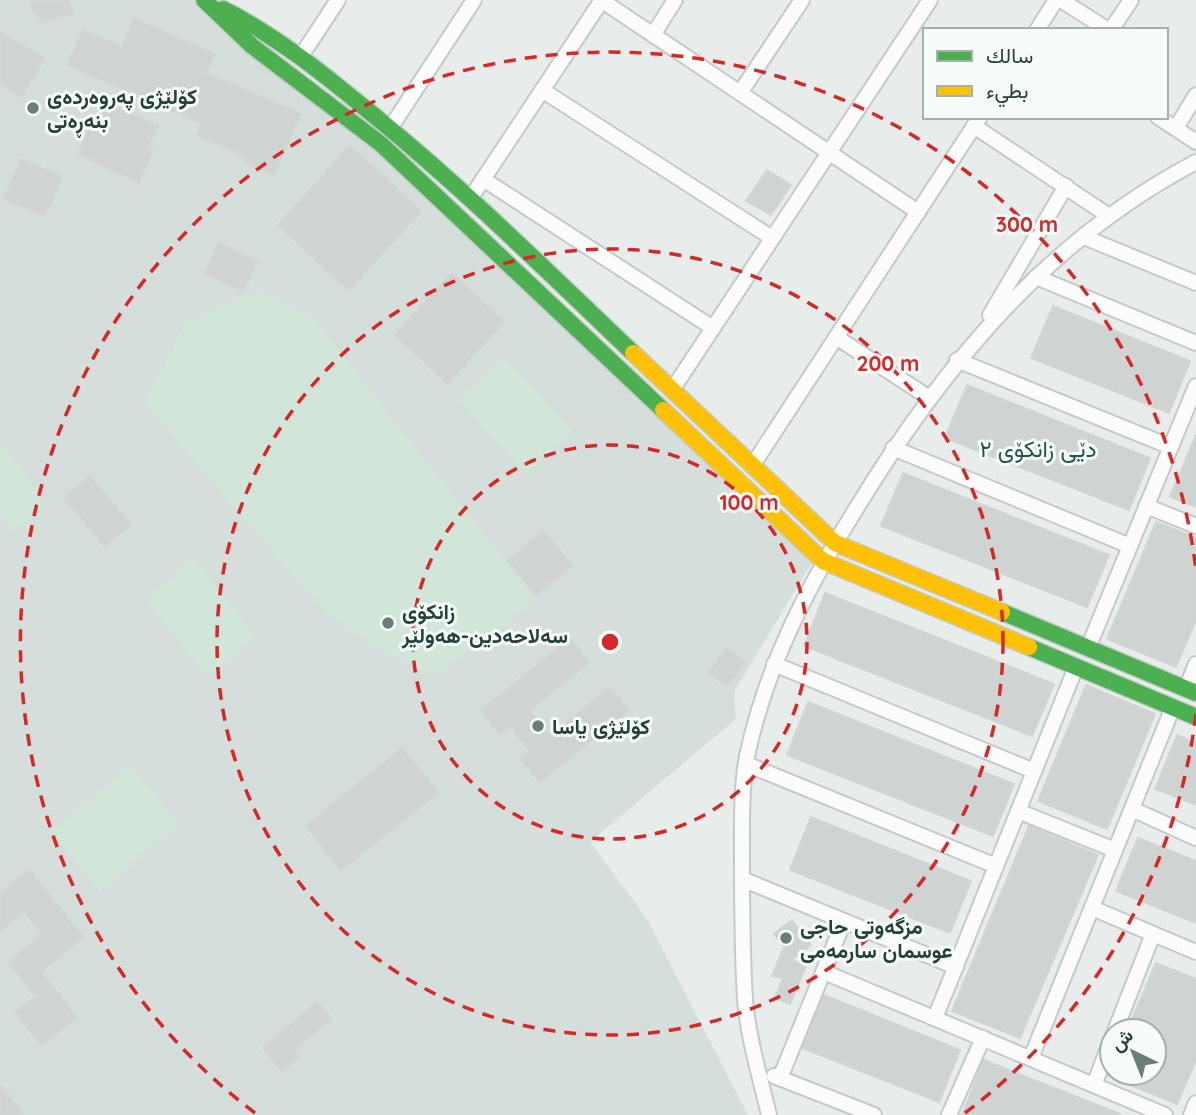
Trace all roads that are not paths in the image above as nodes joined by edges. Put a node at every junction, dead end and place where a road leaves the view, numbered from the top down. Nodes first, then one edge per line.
1 (205, 0) edge
2 (338, 0) edge
3 (474, 0) edge
4 (602, 0) edge
5 (675, 0) edge
6 (802, 0) edge
7 (930, 0) edge
8 (1058, 0) edge
9 (1131, 0) edge
10 (1038, 28) edge
11 (1107, 28) edge
12 (1111, 28) edge
13 (653, 34) junction
14 (301, 56) junction
15 (542, 90) junction
16 (740, 93) junction
17 (1195, 98) edge
18 (1161, 119) edge
19 (977, 122) edge
20 (391, 127) junction
21 (1176, 128) junction
22 (1196, 142) edge
23 (829, 153) junction
24 (1195, 163) edge
25 (483, 179) junction
26 (1066, 186) junction
27 (470, 199) junction
28 (918, 212) junction
29 (1110, 216) junction
30 (1084, 237) junction
31 (772, 238) junction
32 (539, 264) junction
33 (1036, 277) junction
34 (524, 278) junction
35 (1196, 283) edge
36 (713, 328) junction
37 (836, 337) junction
38 (976, 340) junction
39 (1196, 342) edge
40 (957, 360) junction
41 (1196, 386) edge
42 (672, 390) junction
43 (928, 397) junction
44 (1171, 447) junction
45 (893, 448) junction
46 (752, 466) junction
47 (1146, 506) junction
48 (1196, 526) edge
49 (835, 543) junction
50 (1130, 546) junction
51 (823, 561) junction
52 (1088, 648) junction
53 (774, 664) junction
54 (1196, 664) edge
55 (1076, 667) junction
56 (1136, 668) junction
57 (1128, 688) junction
58 (1191, 691) edge
59 (1173, 707) junction
60 (1196, 717) edge
61 (746, 764) junction
62 (1034, 771) junction
63 (1132, 809) junction
64 (1018, 811) junction
65 (1196, 838) edge
66 (1115, 850) junction
67 (996, 866) junction
68 (742, 879) junction
69 (1092, 908) junction
70 (845, 922) junction
71 (1153, 934) junction
72 (1196, 952) edge
73 (956, 967) junction
74 (824, 972) junction
75 (1120, 1017) edge
76 (935, 1018) junction
77 (983, 1038) junction
78 (1031, 1058) junction
79 (758, 1069) junction
80 (1098, 1075) edge
81 (780, 1078) junction
82 (1094, 1085) junction
83 (1196, 1103) edge
84 (769, 1115) edge
85 (874, 1115) edge
86 (949, 1115) edge
87 (1165, 1115) edge
88 (1191, 1115) edge

1 - 14 street
1 - 34 street
2 - 14 street
3 - 20 street
4 - 13 street
4 - 15 street
5 - 13 street
6 - 16 street
7 - 23 street
8 - 10 street
8 - 11 street
9 - 12 street
13 - 16 street
14 - 20 street
15 - 25 street
15 - 31 street
16 - 23 street
17 - 21 street
18 - 21 street
19 - 26 street
19 - 28 street
20 - 27 street
21 - 22 street
23 - 28 street
23 - 31 street
24 - 29 street
25 - 27 street
25 - 36 street
26 - 29 street
26 - 38 street
27 - 32 street
28 - 37 street
29 - 30 street
30 - 33 street
30 - 35 street
31 - 36 street
32 - 34 street
32 - 42 street
33 - 38 street
33 - 39 street
34 - 51 street
36 - 42 street
37 - 43 street
37 - 46 street
38 - 40 street
40 - 43 street
40 - 44 street
41 - 44 street
42 - 46 street
43 - 45 street
44 - 47 street
45 - 49 street
45 - 50 street
46 - 49 street
47 - 48 street
47 - 50 street
49 - 51 street
49 - 52 street
50 - 52 street
51 - 53 street
51 - 55 street
52 - 56 street
53 - 61 street
53 - 62 street
54 - 58 street
55 - 57 street
55 - 62 street
56 - 57 street
56 - 58 street
57 - 59 street
59 - 60 street
59 - 63 street
61 - 67 street
61 - 68 street
62 - 64 street
63 - 65 street
63 - 66 street
64 - 66 street
64 - 67 street
66 - 69 street
67 - 73 street
68 - 70 street
68 - 79 street
69 - 71 street
69 - 78 street
70 - 73 street
70 - 74 street
71 - 72 street
71 - 75 street
73 - 76 street
74 - 76 street
74 - 81 street
76 - 77 street
77 - 78 street
77 - 86 street
78 - 82 street
79 - 81 street
79 - 84 street
80 - 82 street
81 - 85 street
82 - 87 street
83 - 88 street

